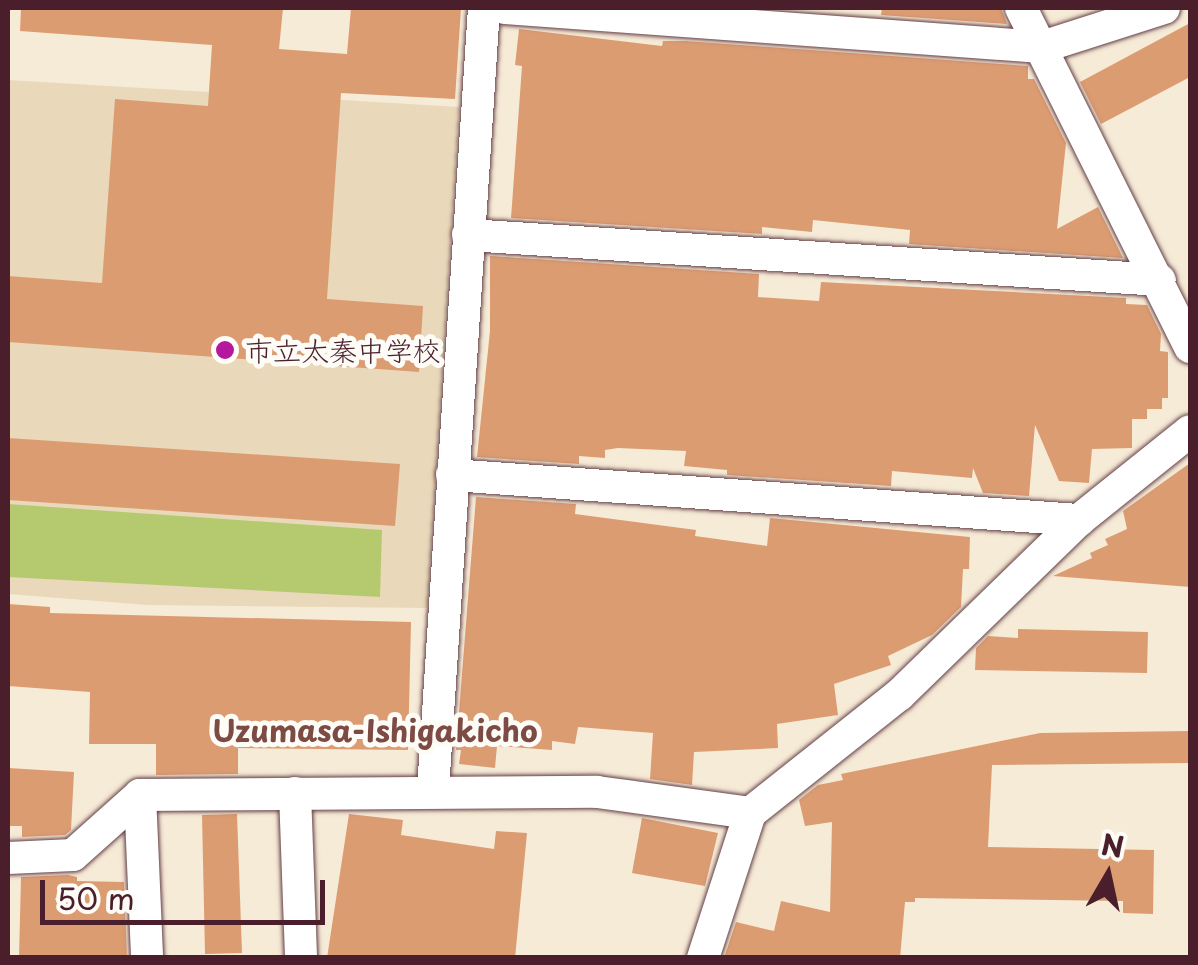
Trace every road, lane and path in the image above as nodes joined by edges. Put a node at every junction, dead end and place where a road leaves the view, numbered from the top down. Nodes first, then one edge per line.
1 (484, 8) edge
2 (505, 8) edge
3 (1021, 8) edge
4 (1164, 8) edge
5 (1042, 47) junction
6 (468, 235) junction
7 (1160, 280) junction
8 (1190, 348) edge
9 (1190, 430) edge
10 (452, 475) junction
11 (1079, 520) junction
12 (433, 790) junction
13 (295, 793) junction
14 (140, 795) junction
15 (750, 813) junction
16 (8, 858) edge
17 (147, 958) edge
18 (301, 958) edge
19 (703, 958) edge

1 - 6 street
2 - 5 street
3 - 5 street
4 - 5 street
5 - 7 street
6 - 7 street
6 - 10 street
7 - 8 street
9 - 11 street
10 - 11 street
10 - 12 street
11 - 15 street
12 - 13 street
12 - 15 street
13 - 14 street
13 - 18 street
14 - 16 street
14 - 17 street
15 - 19 street

